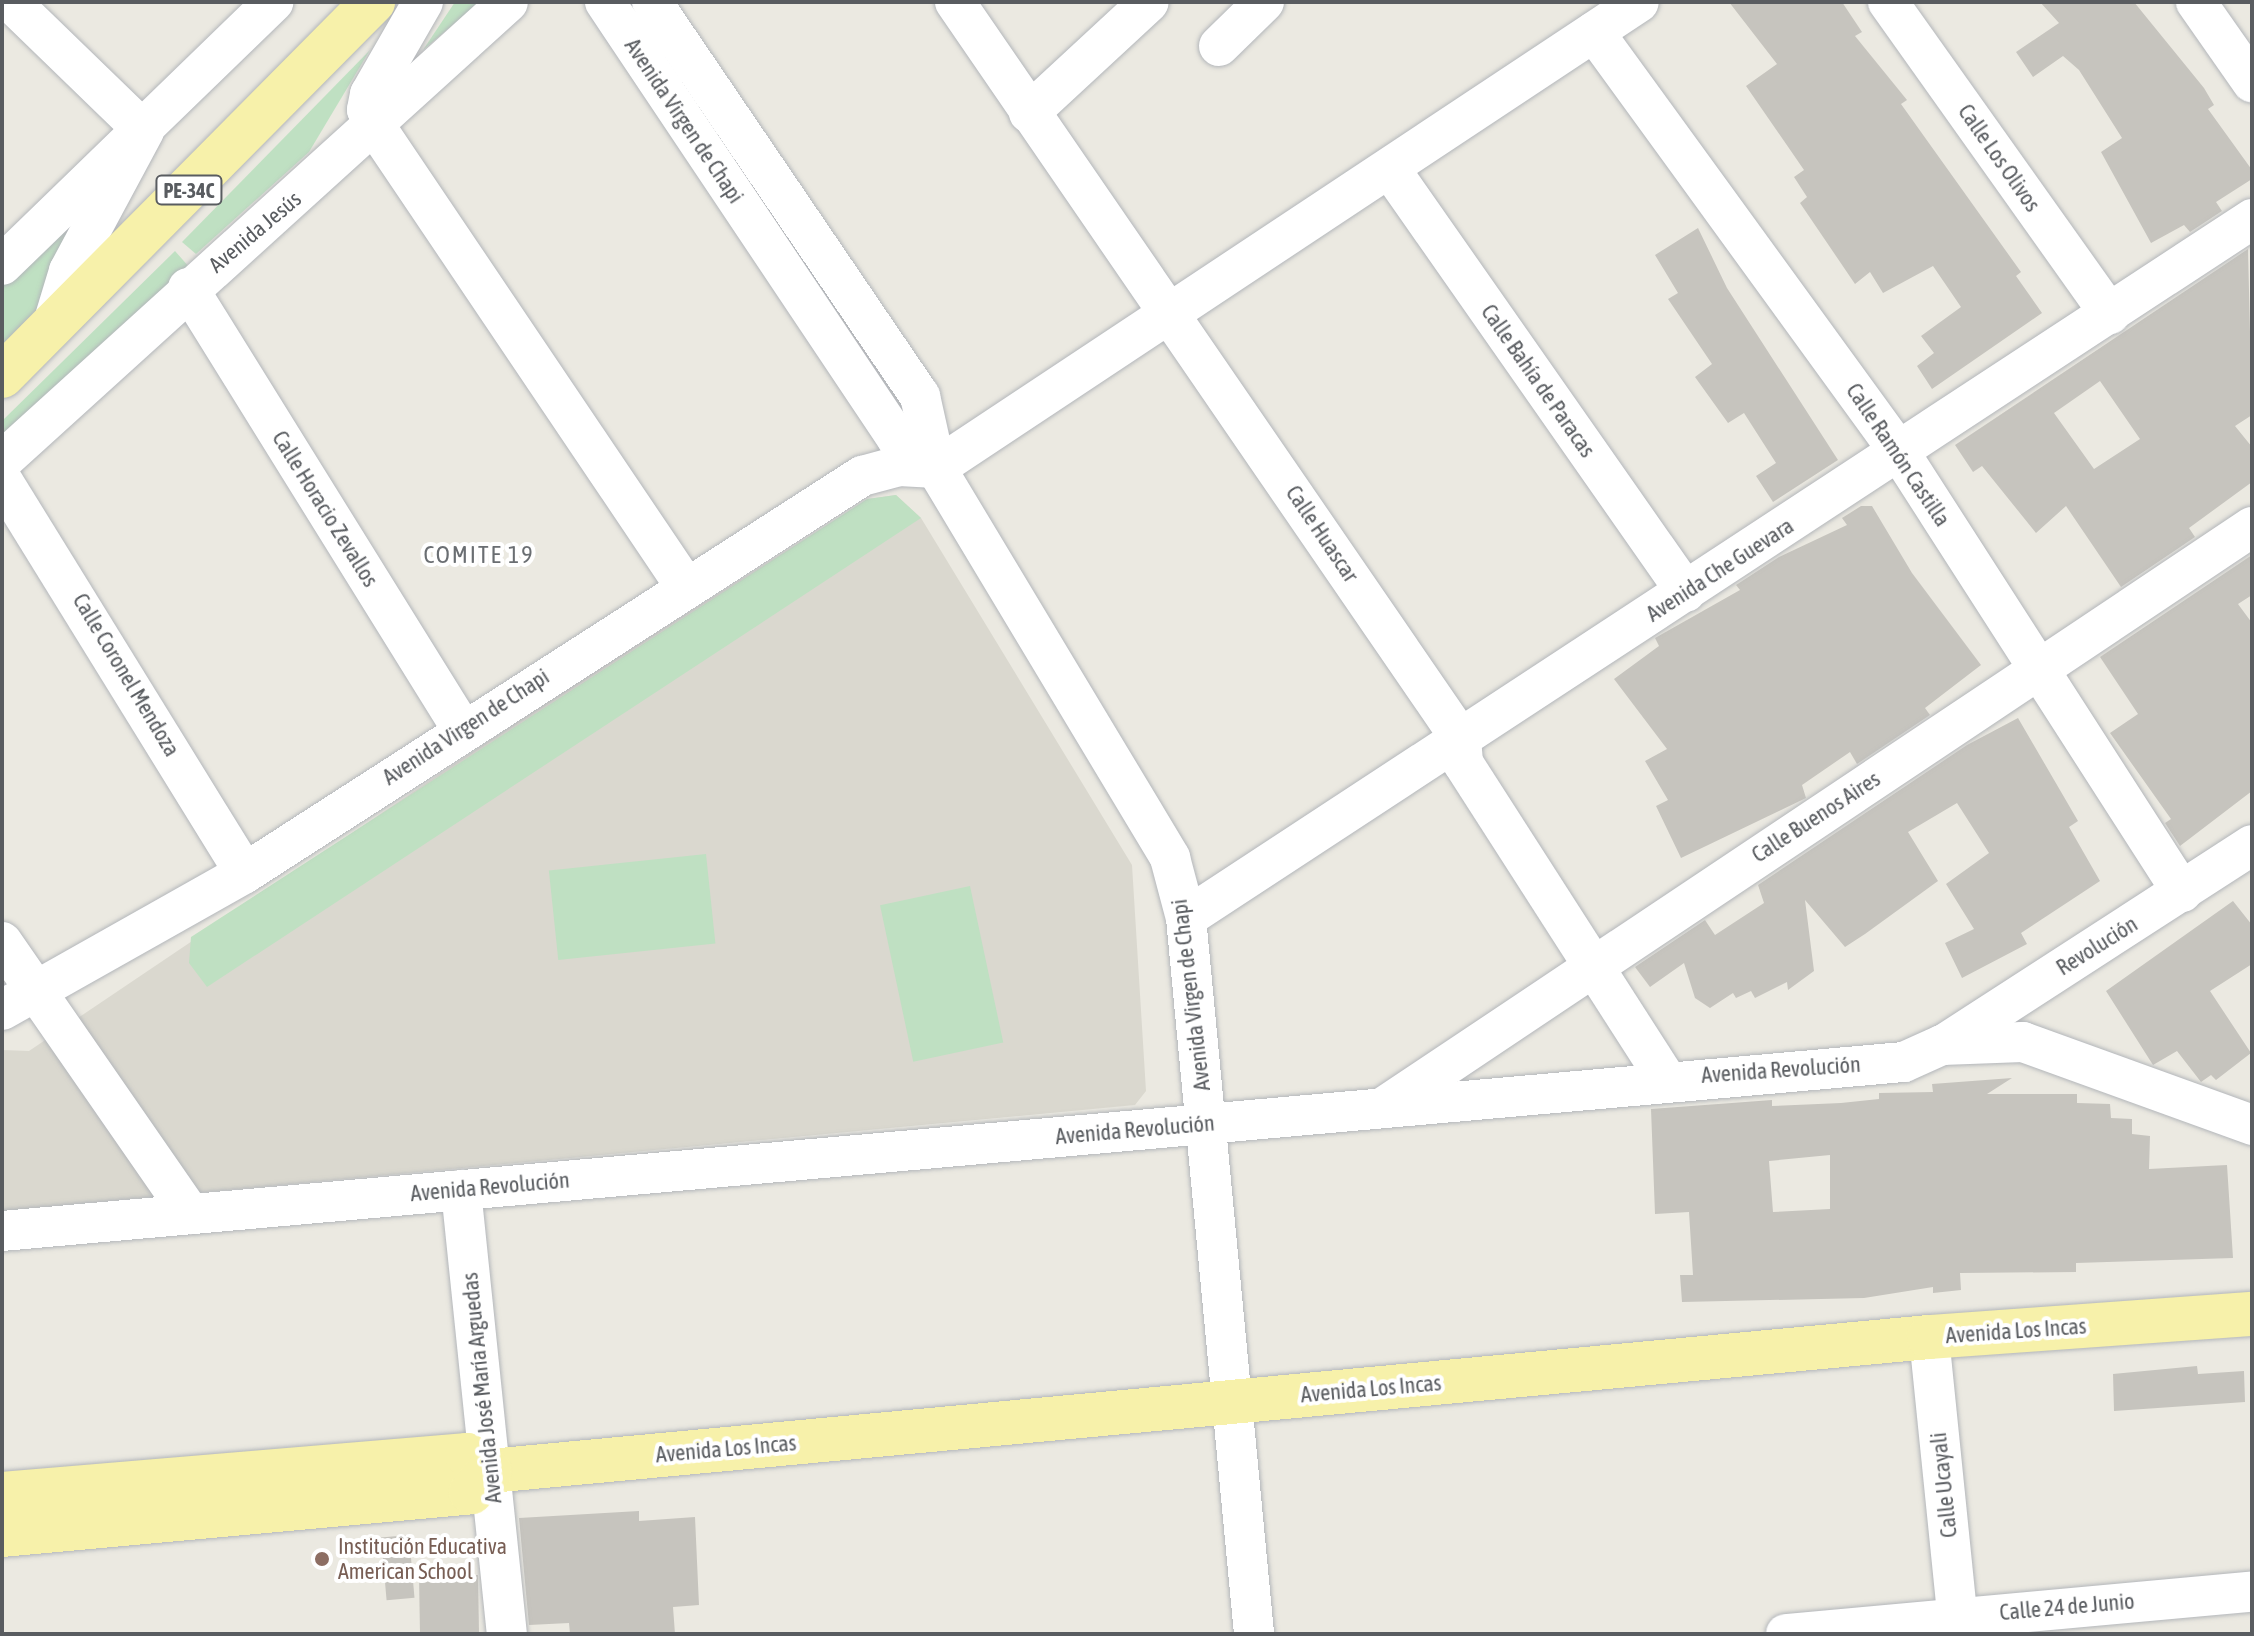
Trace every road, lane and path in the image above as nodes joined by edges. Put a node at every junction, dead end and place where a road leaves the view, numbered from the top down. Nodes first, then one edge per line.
1 (11, 2) edge
2 (273, 2) edge
3 (373, 2) edge
4 (423, 2) edge
5 (508, 2) edge
6 (605, 2) edge
7 (652, 2) edge
8 (955, 2) edge
9 (1149, 2) edge
10 (1264, 2) edge
11 (1639, 2) edge
12 (1888, 2) edge
13 (2196, 2) edge
14 (1594, 32) junction
15 (1219, 46) dead end
16 (2252, 82) edge
17 (1029, 113) junction
18 (375, 126) junction
19 (144, 131) junction
20 (1390, 169) junction
21 (2252, 219) edge
22 (2, 265) edge
23 (188, 288) junction
24 (1172, 313) junction
25 (2110, 314) junction
26 (52, 327) junction
27 (2, 376) edge
28 (1900, 453) junction
29 (2, 461) edge
30 (936, 468) junction
31 (2, 480) edge
32 (2252, 527) edge
33 (685, 586) junction
34 (1686, 592) junction
35 (2038, 670) junction
36 (462, 729) junction
37 (1461, 739) junction
38 (2252, 845) edge
39 (245, 873) junction
40 (2182, 892) junction
41 (1186, 918) junction
42 (2, 942) edge
43 (1591, 964) junction
44 (20, 1002) edge
45 (1942, 1045) junction
46 (1666, 1079) junction
47 (1381, 1109) junction
48 (1206, 1124) junction
49 (2252, 1125) edge
50 (461, 1190) junction
51 (190, 1214) junction
52 (2, 1231) edge
53 (2252, 1314) edge
54 (1929, 1337) junction
55 (1232, 1402) junction
56 (490, 1471) junction
57 (2, 1494) edge
58 (2, 1535) edge
59 (2252, 1592) edge
60 (1959, 1625) edge
61 (507, 1634) edge
62 (1254, 1634) edge
63 (1786, 1634) edge

1 - 19 street
2 - 19 street
3 - 26 main road, PE-34C
4 - 18 street
5 - 18 street, Avenida Jesús
6 - 30 street, Avenida Virgen de Chapi
7 - 30 street, Avenida Virgen de Chapi
8 - 17 street, Calle Huascar
9 - 17 street
10 - 15 street
11 - 14 street
12 - 25 street, Calle Los Olivos
13 - 16 street
14 - 20 street
14 - 28 street, Calle Ramón Castilla
17 - 24 street, Calle Huascar
18 - 23 street, Avenida Jesús
18 - 33 street
19 - 22 street
19 - 26 street
20 - 24 street
20 - 34 street, Calle Bahía de Paracas
21 - 25 street, Avenida Che Guevara
23 - 29 street, Avenida Jesús
23 - 36 street, Calle Horacio Zevallos
24 - 30 street
24 - 37 street, Calle Huascar
25 - 28 street, Avenida Che Guevara
26 - 27 main road, PE-34C
28 - 34 street, Avenida Che Guevara
28 - 35 street, Calle Ramón Castilla
30 - 33 street, Avenida Virgen de Chapi
30 - 41 street, Avenida Virgen de Chapi
31 - 39 street, Calle Coronel Mendoza
32 - 35 street, Calle Buenos Aires
33 - 36 street, Avenida Virgen de Chapi
34 - 37 street, Avenida Che Guevara
35 - 40 street, Calle Ramón Castilla
35 - 43 street, Calle Buenos Aires
36 - 39 street, Avenida Virgen de Chapi
37 - 41 street, Avenida Che Guevara
37 - 43 street, Calle Huascar
38 - 40 street, Revolución
39 - 44 street, Avenida Virgen de Chapi
40 - 45 street, Revolución
41 - 48 street, Avenida Virgen de Chapi
42 - 44 street
43 - 46 street, Calle Huascar
43 - 47 street, Calle Buenos Aires
44 - 51 street
45 - 46 street, Avenida Revolución
45 - 49 street, Avenida Revolución
46 - 47 street, Avenida Revolución
47 - 48 street, Avenida Revolución
48 - 50 street, Avenida Revolución
48 - 55 street, Avenida Virgen de Chapi
50 - 51 street, Avenida Revolución
50 - 56 street, Avenida José María Arguedas
51 - 52 street, Avenida Revolución
53 - 54 main road, Avenida Los Incas
54 - 55 main road, Avenida Los Incas
54 - 60 street, Calle Ucayali
55 - 56 main road, Avenida Los Incas
55 - 62 street, Avenida Virgen de Chapi
56 - 57 main road, Avenida Los Incas
56 - 58 main road
56 - 61 street, Avenida José María Arguedas
59 - 60 street, Calle 24 de Junio
60 - 63 street, Calle 24 de Junio

